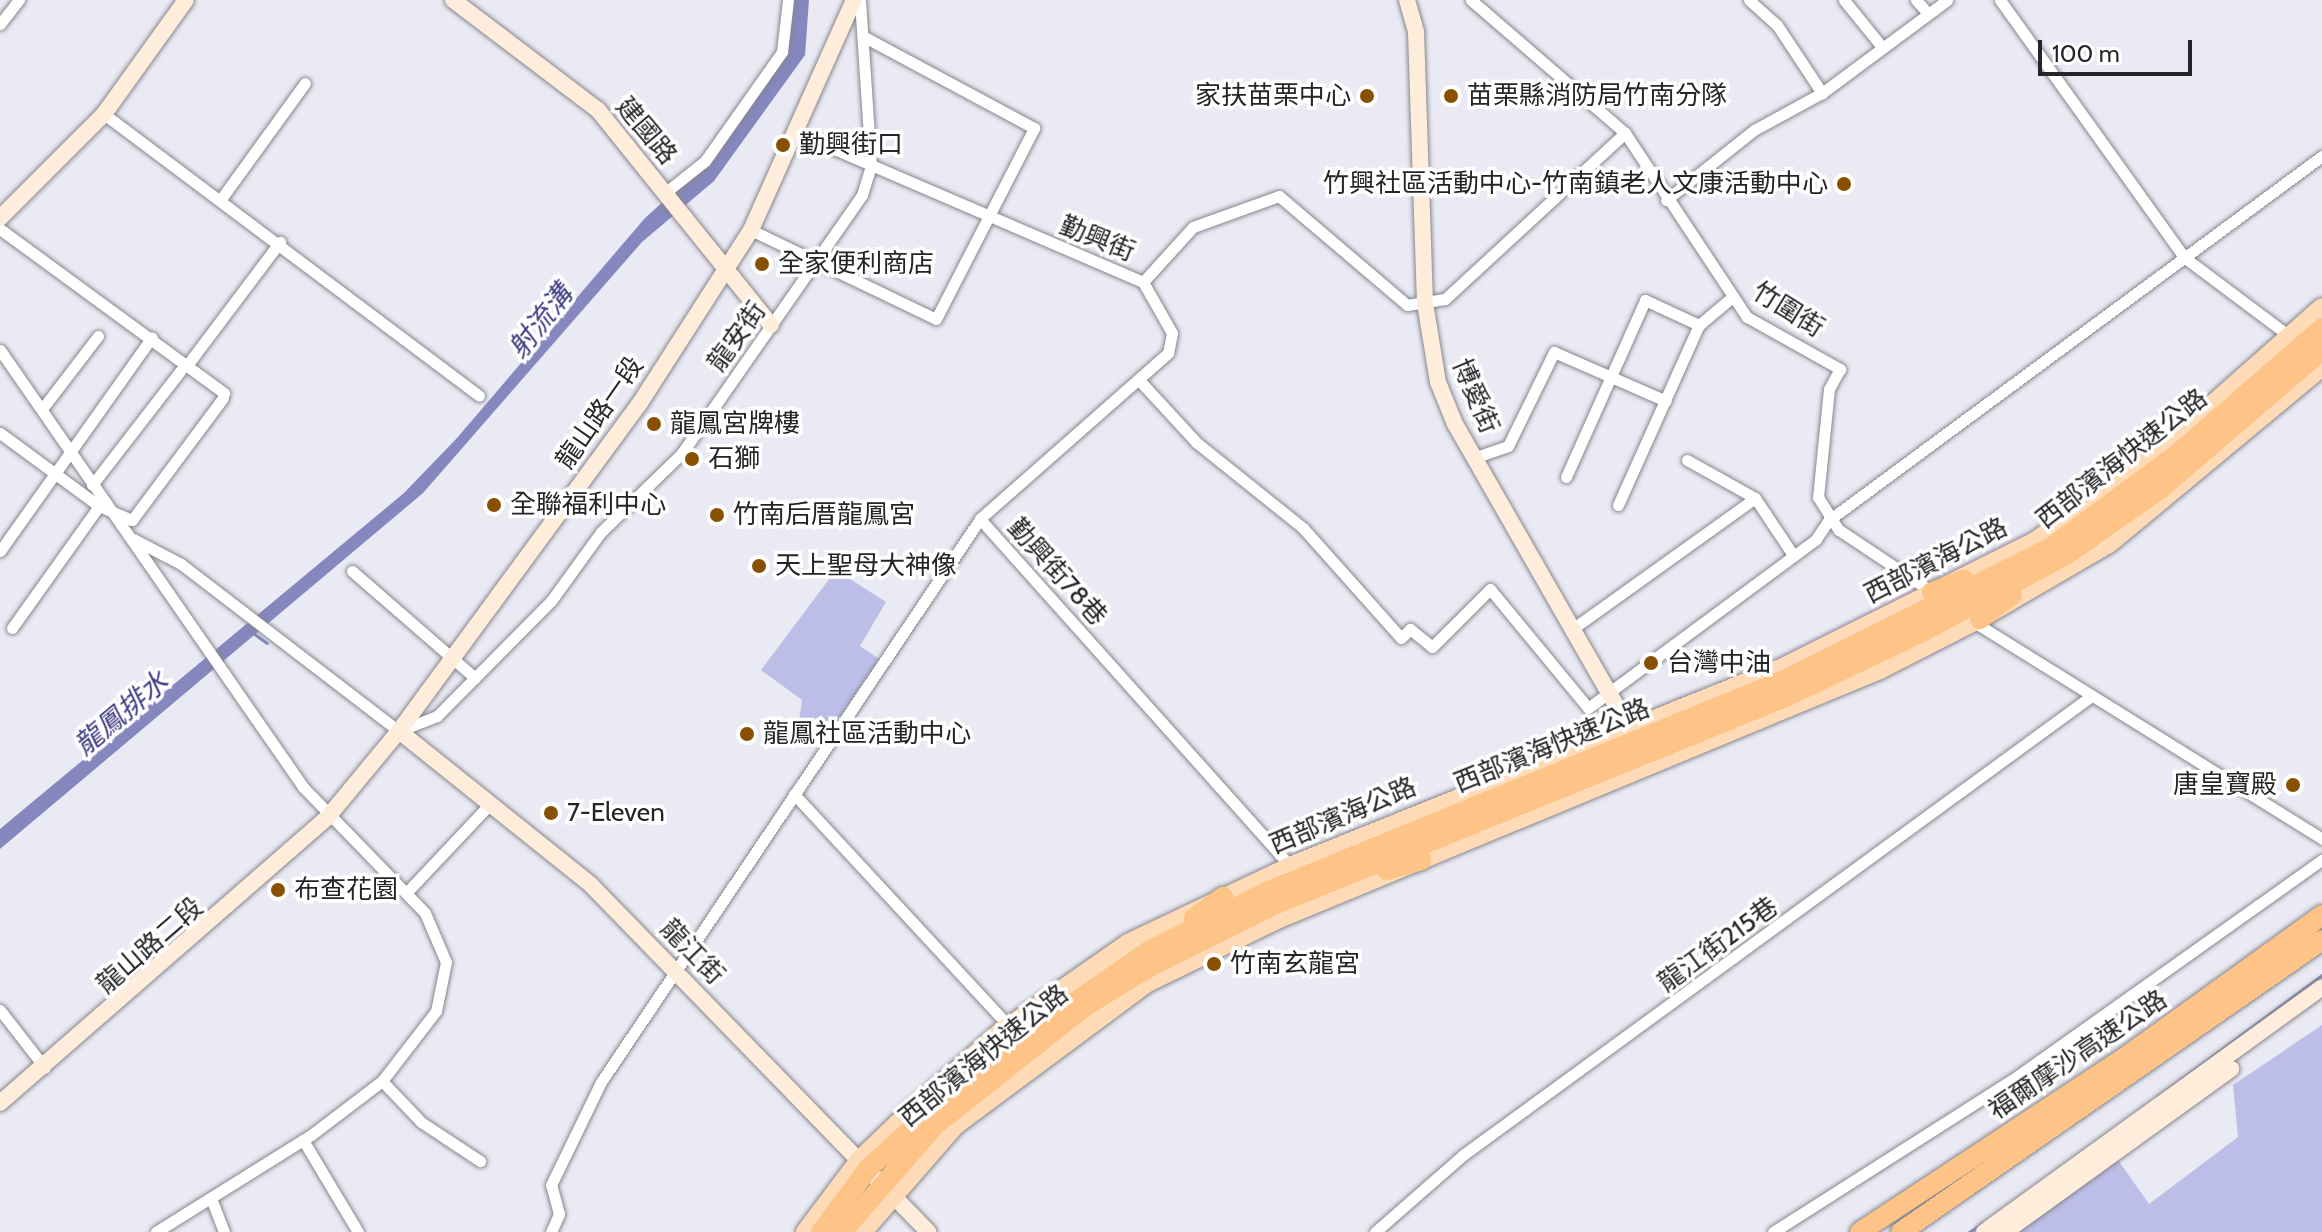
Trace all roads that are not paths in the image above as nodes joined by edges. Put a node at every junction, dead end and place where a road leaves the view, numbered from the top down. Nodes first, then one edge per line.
1 (19, 0) edge
2 (186, 0) edge
3 (453, 0) edge
4 (788, 0) edge
5 (857, 0) edge
6 (1407, 0) edge
7 (1471, 0) edge
8 (1749, 0) edge
9 (1844, 0) edge
10 (1916, 0) edge
11 (1947, 0) edge
12 (2000, 0) edge
13 (1926, 11) junction
14 (0, 24) edge
15 (864, 37) junction
16 (1882, 47) junction
17 (305, 83) dead end
18 (1822, 93) junction
19 (104, 114) junction
20 (797, 133) junction
21 (1625, 133) junction
22 (2322, 156) edge
23 (871, 166) junction
24 (666, 193) junction
25 (221, 199) junction
26 (1666, 200) junction
27 (0, 218) edge
28 (987, 218) junction
29 (0, 229) edge
30 (751, 230) junction
31 (280, 242) junction
32 (2185, 258) junction
33 (821, 263) junction
34 (726, 266) junction
35 (1143, 282) junction
36 (1730, 299) junction
37 (1425, 303) junction
38 (2322, 307) edge
39 (771, 325) junction
40 (1699, 325) junction
41 (2322, 328) edge
42 (98, 336) dead end
43 (152, 337) junction
44 (0, 350) edge
45 (2312, 353) edge
46 (184, 367) junction
47 (1611, 377) junction
48 (1139, 380) junction
49 (479, 396) dead end
50 (1666, 401) junction
51 (42, 409) junction
52 (0, 433) edge
53 (69, 450) junction
54 (1476, 457) junction
55 (1687, 460) dead end
56 (53, 471) junction
57 (1566, 477) dead end
58 (92, 485) junction
59 (1755, 498) junction
60 (1618, 505) dead end
61 (99, 506) junction
62 (115, 516) junction
63 (980, 519) junction
64 (1829, 520) junction
65 (133, 539) junction
66 (0, 551) edge
67 (2058, 552) junction
68 (1793, 555) junction
69 (352, 571) dead end
70 (1932, 592) junction
71 (1977, 621) junction
72 (1575, 627) junction
73 (12, 628) dead end
74 (451, 660) junction
75 (475, 678) junction
76 (1615, 693) junction
77 (2090, 697) junction
78 (399, 731) junction
79 (1638, 748) junction
80 (794, 794) junction
81 (488, 806) junction
82 (327, 818) junction
83 (2322, 839) edge
84 (1422, 860) junction
85 (2322, 860) edge
86 (1290, 866) junction
87 (407, 892) junction
88 (1223, 897) junction
89 (1276, 904) junction
90 (2322, 915) edge
91 (2322, 940) edge
92 (1149, 951) junction
93 (678, 970) junction
94 (2322, 987) edge
95 (2322, 1000) edge
96 (0, 1010) edge
97 (1009, 1026) junction
98 (45, 1068) junction
99 (382, 1081) junction
100 (0, 1103) edge
101 (303, 1140) junction
102 (480, 1161) dead end
103 (875, 1176) junction
104 (211, 1198) junction
105 (164, 1230) edge
106 (224, 1232) edge
107 (358, 1232) edge
108 (551, 1232) edge
109 (805, 1232) edge
110 (821, 1232) edge
111 (842, 1232) edge
112 (863, 1232) edge
113 (928, 1232) edge
114 (1375, 1232) edge
115 (1773, 1232) edge
116 (1860, 1232) edge
117 (1901, 1232) edge
118 (1984, 1232) edge
119 (2005, 1232) edge

1 - 14 street
2 - 19 street
3 - 24 street, 建國路
4 - 24 street
5 - 15 street, 龍安街
5 - 20 street, 龍山路一段
6 - 37 street, 博愛街
7 - 21 street, 竹圍街
8 - 18 street
9 - 16 street
10 - 13 street
11 - 13 street
12 - 32 street
13 - 16 street
15 - 23 street, 龍安街
15 - 28 street
16 - 18 street
17 - 25 street
18 - 26 street
19 - 25 street
19 - 27 street
20 - 23 street, 勤興街
20 - 30 street, 龍山路一段
21 - 26 street, 竹圍街
21 - 37 street
22 - 32 street
23 - 28 street, 勤興街
23 - 33 street, 龍安街
24 - 34 street, 建國路
25 - 31 street
26 - 36 street, 竹圍街
28 - 33 street
28 - 35 street, 勤興街
29 - 43 street
30 - 33 street
30 - 34 street, 龍山路一段
31 - 46 street
31 - 49 street
32 - 45 street
32 - 64 street
33 - 39 street, 龍安街
34 - 39 street, 建國路
34 - 74 street, 龍山路一段
35 - 37 street, 勤興街
35 - 48 street, 勤興街78巷
36 - 40 street
36 - 64 street, 竹圍街
37 - 54 street, 博愛街
38 - 45 main road, 西部濱海公路
39 - 75 street, 龍安街
40 - 47 street
40 - 50 street
41 - 45 highway, 西部濱海快速公路
42 - 51 street
43 - 46 street
43 - 53 street
44 - 51 street
45 - 67 highway, 西部濱海快速公路
45 - 70 main road, 西部濱海公路
45 - 71 main road, 西部濱海公路
46 - 58 street
46 - 62 street
47 - 50 street
47 - 54 street
47 - 57 street
48 - 63 street, 勤興街78巷
48 - 76 street
50 - 60 street
51 - 53 street
52 - 56 street
53 - 56 street
53 - 58 street
54 - 72 street, 博愛街
55 - 59 street
56 - 61 street
56 - 66 street
58 - 62 street
59 - 68 street
59 - 72 street
61 - 62 street
61 - 73 street
62 - 65 street
63 - 80 street
63 - 86 street, 勤興街78巷
64 - 68 street
64 - 70 street
65 - 78 street
65 - 82 street
67 - 70 highway
67 - 71 highway
67 - 79 highway, 西部濱海快速公路
68 - 76 street
69 - 74 street
70 - 79 main road, 西部濱海公路
71 - 77 street
71 - 79 main road, 西部濱海公路
72 - 76 street, 博愛街
74 - 75 street
74 - 78 street, 龍山路一段
75 - 78 street, 龍安街
76 - 79 street, 博愛街
77 - 83 street
77 - 114 street, 龍江街215巷
78 - 81 street, 龍江街
78 - 82 street, 龍山路一段
79 - 84 main road, 西部濱海公路
79 - 86 main road, 西部濱海公路
79 - 89 highway, 西部濱海快速公路
79 - 92 highway, 西部濱海快速公路
80 - 93 street
80 - 97 street
81 - 87 street
81 - 93 street, 龍江街
82 - 87 street
82 - 98 street, 龍山路二段
84 - 89 highway
84 - 103 main road, 西部濱海公路
85 - 115 street
86 - 88 main road, 西部濱海公路
87 - 99 street
88 - 92 highway
88 - 97 main road, 西部濱海公路
89 - 103 highway, 西部濱海快速公路
90 - 116 highway, 福爾摩沙高速公路
91 - 117 highway, 福爾摩沙高速公路
92 - 103 highway, 西部濱海快速公路
93 - 103 street, 龍江街
93 - 108 street
94 - 118 street
95 - 119 street
96 - 98 street
97 - 103 main road, 西部濱海公路
98 - 100 street, 龍山路二段
99 - 101 street
99 - 102 street
101 - 104 street
101 - 107 street
103 - 109 main road, 西部濱海公路
103 - 110 highway, 西部濱海快速公路
103 - 111 highway, 西部濱海快速公路
103 - 112 main road, 西部濱海公路
103 - 113 street, 龍江街
104 - 105 street
104 - 106 street

